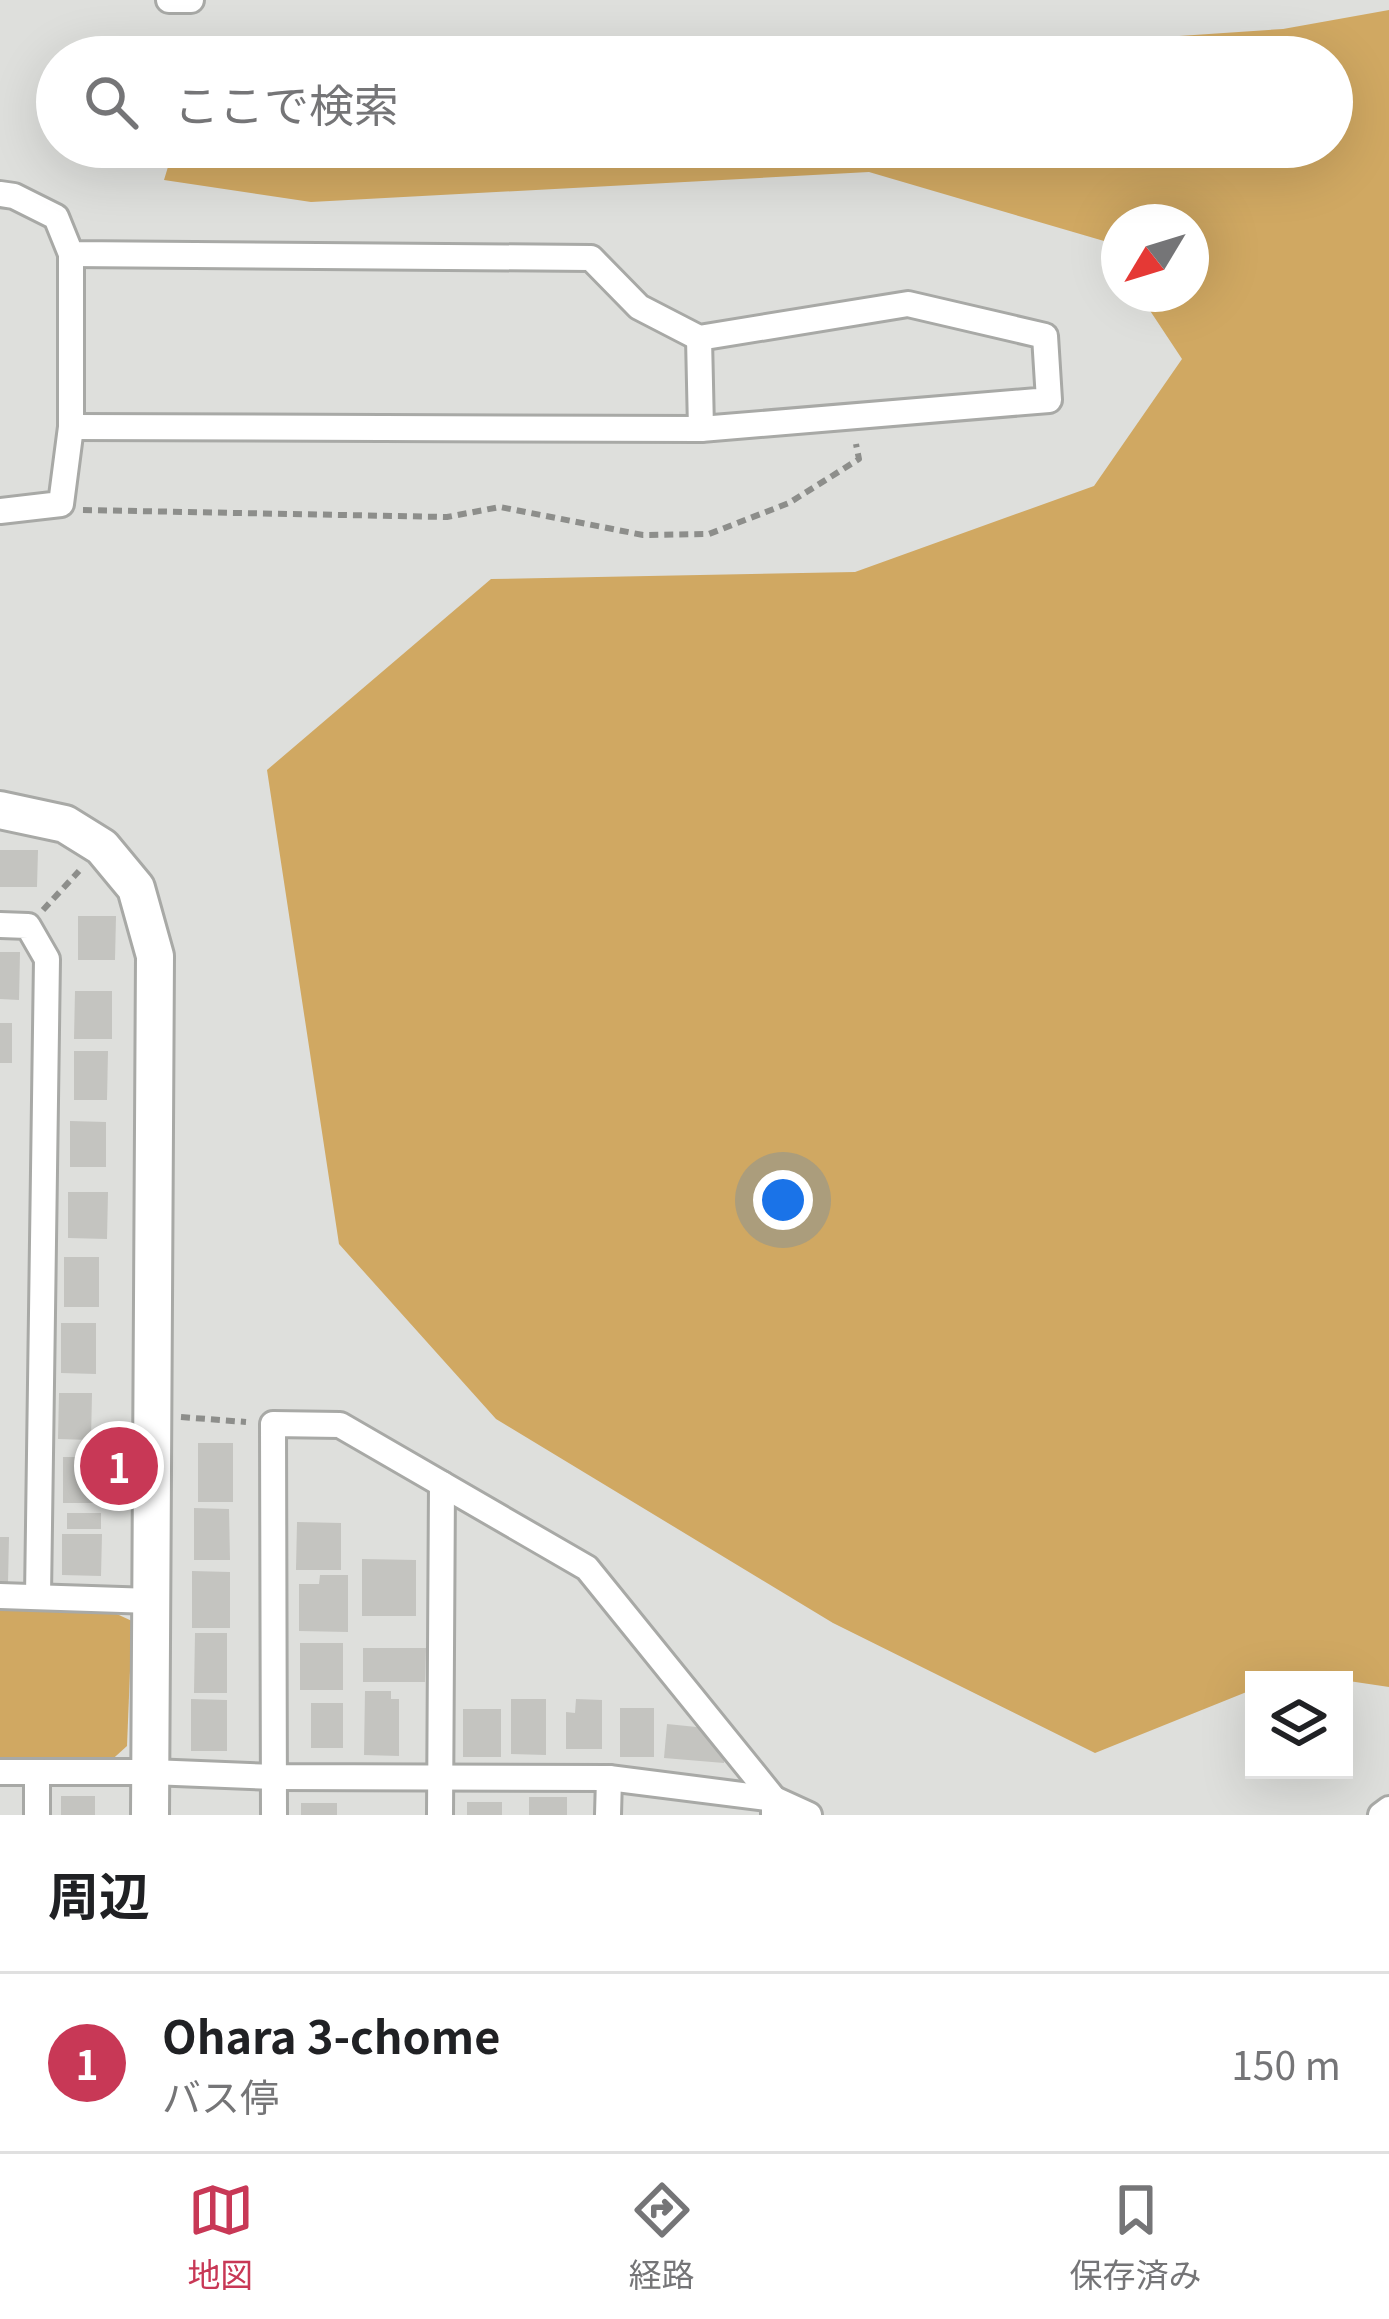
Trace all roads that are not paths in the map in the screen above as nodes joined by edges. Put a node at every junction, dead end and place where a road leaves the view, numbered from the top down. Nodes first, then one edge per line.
1 (169, 0) edge
2 (191, 0) edge
3 (0, 194) edge
4 (71, 254) junction
5 (699, 338) junction
6 (71, 427) junction
7 (701, 429) junction
8 (0, 511) edge
9 (0, 810) edge
10 (0, 925) edge
11 (442, 1484) junction
12 (0, 1596) edge
13 (38, 1596) junction
14 (152, 1601) junction
15 (0, 1772) edge
16 (151, 1772) junction
17 (38, 1773) junction
18 (274, 1778) junction
19 (440, 1778) junction
20 (609, 1778) junction
21 (774, 1807) edge
22 (1389, 1809) edge
23 (37, 1815) edge
24 (151, 1815) edge
25 (274, 1815) edge
26 (440, 1815) edge
27 (608, 1815) edge
28 (808, 1815) edge
29 (1381, 1815) edge

1 - 2 street
3 - 4 street
4 - 5 street
4 - 6 street
5 - 7 street
5 - 7 street
6 - 7 street
6 - 8 street
9 - 14 street
10 - 13 street
11 - 18 street
11 - 19 street
11 - 21 street
12 - 13 street
13 - 14 street
14 - 16 street
15 - 17 street
16 - 17 street
16 - 18 street
16 - 24 street
17 - 23 street
18 - 19 street
18 - 25 street
19 - 20 street
19 - 26 street
20 - 21 street
20 - 27 street
21 - 28 street
22 - 29 street

